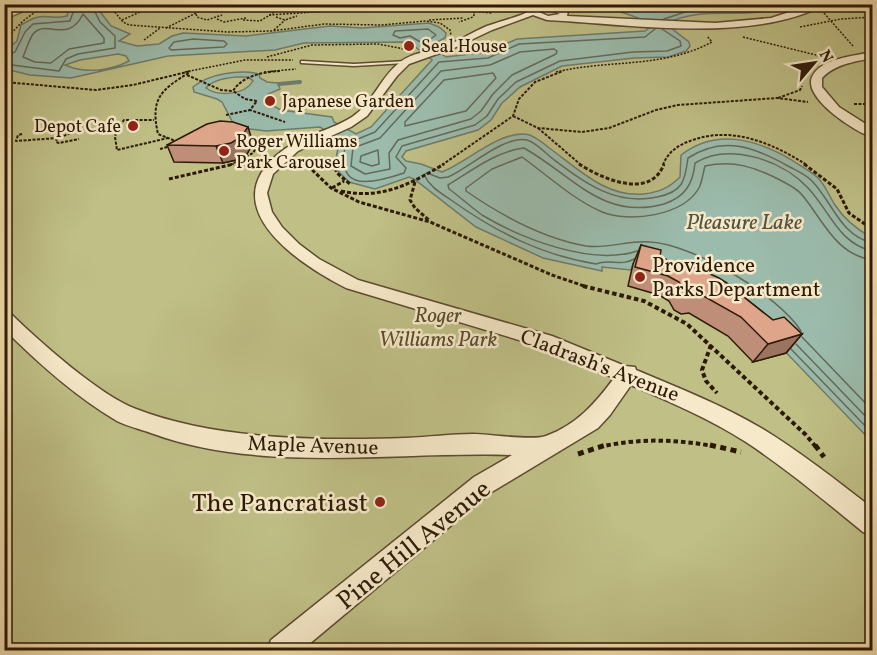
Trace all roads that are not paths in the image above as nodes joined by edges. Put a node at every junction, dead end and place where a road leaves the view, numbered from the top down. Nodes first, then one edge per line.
1 (15, 4) edge
2 (548, 4) edge
3 (821, 6) edge
4 (534, 9) edge
5 (4, 10) edge
6 (556, 13) junction
7 (511, 21) junction
8 (873, 55) edge
9 (303, 62) road end
10 (406, 62) junction
11 (873, 133) edge
12 (4, 318) edge
13 (628, 374) junction
14 (550, 447) junction
15 (873, 523) edge
16 (281, 651) edge

1 - 5 highway
2 - 6 street
3 - 6 street
4 - 6 street
4 - 7 street, Cladrash's Avenue
6 - 7 street, Cladrash's Avenue
7 - 10 street, Cladrash's Avenue
8 - 11 street
9 - 10 lane
10 - 13 street, Cladrash's Avenue
12 - 14 street, Maple Avenue
13 - 14 street
13 - 15 street, Cladrash's Avenue
14 - 16 street, Pine Hill Avenue

